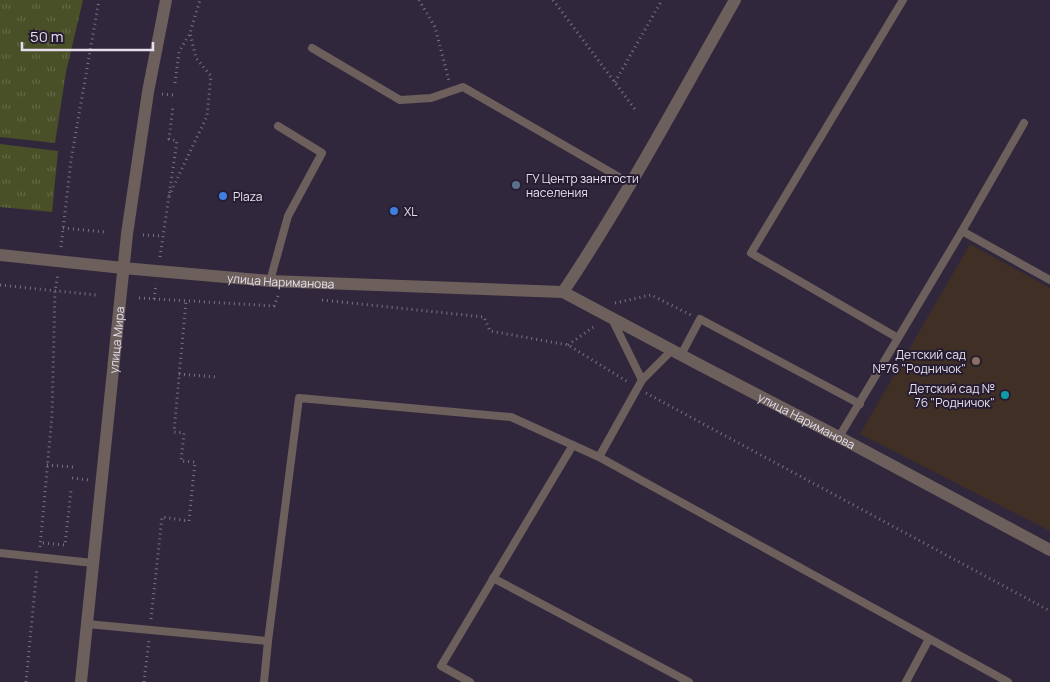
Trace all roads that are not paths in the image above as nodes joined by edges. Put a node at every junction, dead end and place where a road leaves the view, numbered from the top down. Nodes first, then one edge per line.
1 (166, 0) edge
2 (735, 0) edge
3 (903, 0) edge
4 (312, 48) dead end
5 (1024, 123) dead end
6 (278, 126) dead end
7 (631, 184) junction
8 (962, 231) junction
9 (0, 254) edge
10 (123, 268) junction
11 (1050, 280) edge
12 (270, 281) junction
13 (563, 292) junction
14 (610, 316) junction
15 (898, 338) junction
16 (676, 353) junction
17 (642, 380) junction
18 (860, 404) junction
19 (839, 437) junction
20 (573, 445) junction
21 (599, 457) junction
22 (1050, 550) edge
23 (0, 553) edge
24 (93, 563) junction
25 (493, 578) junction
26 (86, 624) junction
27 (929, 639) junction
28 (268, 641) junction
29 (80, 682) edge
30 (264, 682) edge
31 (470, 682) edge
32 (689, 682) edge
33 (906, 682) edge
34 (1008, 682) edge

1 - 10 street, улица Мира
2 - 7 street
3 - 15 lane
4 - 7 lane
5 - 8 lane
6 - 12 lane
7 - 13 street
8 - 11 lane
8 - 15 lane
9 - 10 street, улица Нариманова
10 - 12 street, улица Нариманова
10 - 24 street, улица Мира
12 - 13 street, улица Нариманова
13 - 14 street, улица Нариманова
14 - 16 street, улица Нариманова
14 - 17 lane
15 - 18 lane
16 - 17 lane
16 - 18 lane
16 - 19 street, улица Нариманова
17 - 21 lane
18 - 19 lane
19 - 22 street, улица Нариманова
20 - 21 lane
20 - 25 lane
20 - 28 lane
21 - 27 lane
23 - 24 lane
24 - 26 street, улица Мира
25 - 31 lane
25 - 32 lane
26 - 28 lane
26 - 29 street, улица Мира
27 - 33 lane
27 - 34 lane
28 - 30 lane

